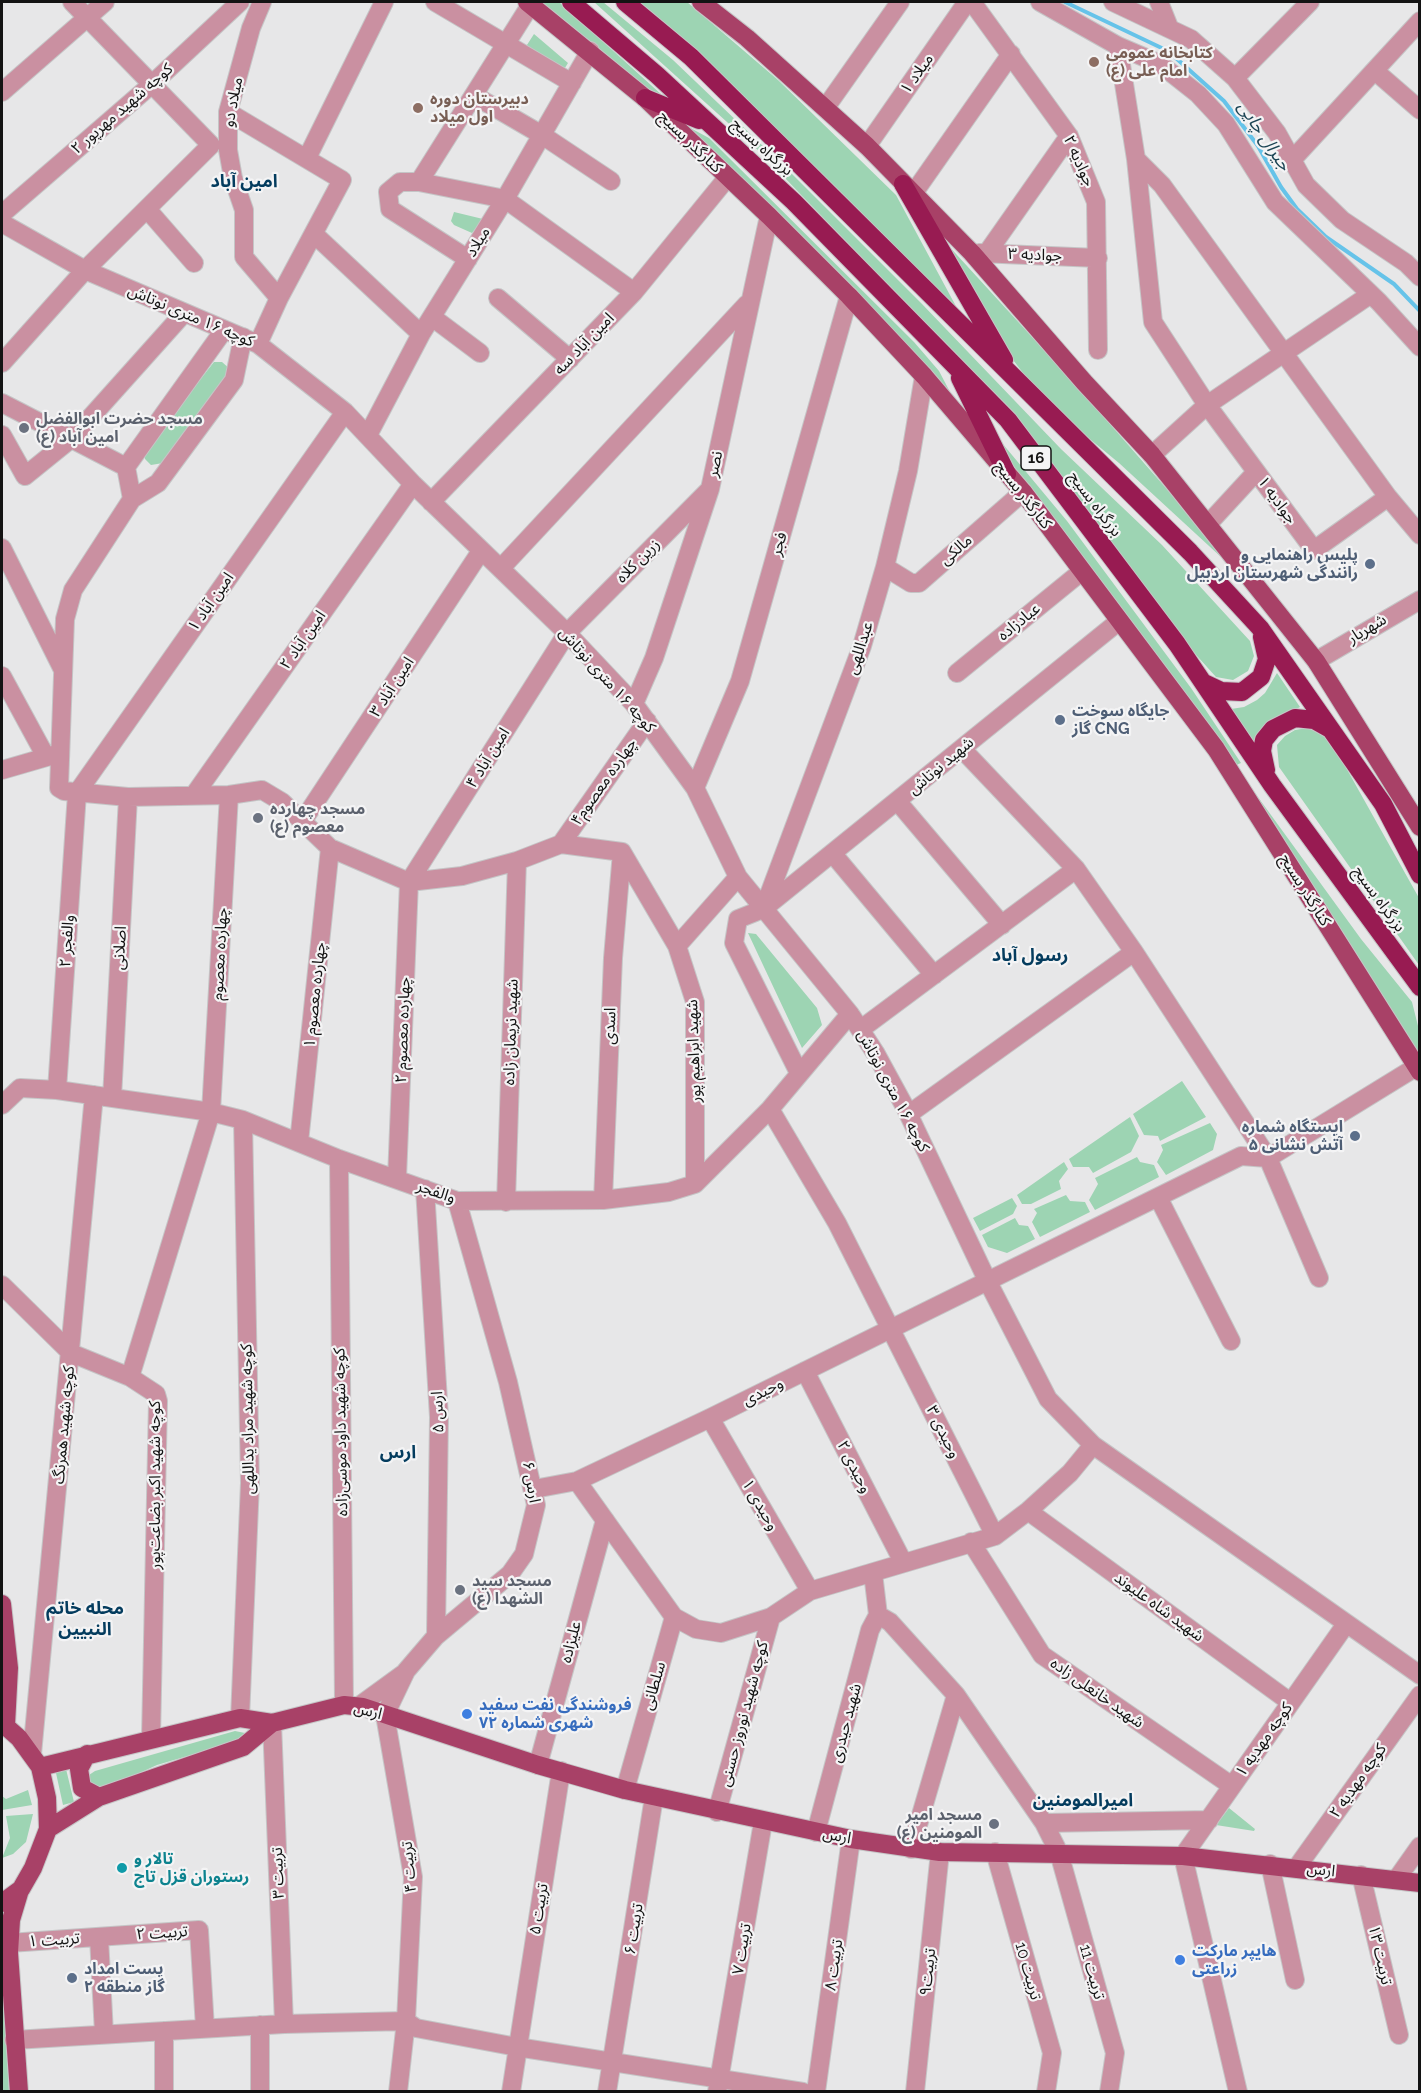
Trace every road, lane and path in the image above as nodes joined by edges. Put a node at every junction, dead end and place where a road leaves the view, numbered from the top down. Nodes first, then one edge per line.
1 (72, 2) edge
2 (105, 2) edge
3 (240, 2) edge
4 (262, 2) edge
5 (384, 2) edge
6 (435, 2) edge
7 (571, 2) edge
8 (625, 2) edge
9 (701, 2) edge
10 (900, 2) edge
11 (967, 2) edge
12 (972, 2) edge
13 (1040, 2) edge
14 (1113, 2) edge
15 (1159, 2) edge
16 (1310, 2) edge
17 (529, 3) edge
18 (87, 17) junction
19 (1419, 21) edge
20 (1169, 27) junction
21 (507, 44) junction
22 (1118, 46) junction
23 (590, 51) junction
24 (1011, 54) junction
25 (1375, 72) junction
26 (1235, 78) junction
27 (572, 83) junction
28 (151, 85) junction
29 (2, 92) edge
30 (475, 96) junction
31 (645, 98) junction
32 (826, 107) junction
33 (1419, 110) edge
34 (228, 112) junction
35 (708, 124) junction
36 (542, 135) junction
37 (1070, 136) junction
38 (867, 146) junction
39 (308, 158) junction
40 (1136, 159) junction
41 (1292, 160) junction
42 (727, 178) junction
43 (612, 181) dead end
44 (419, 182) junction
45 (908, 189) junction
46 (505, 199) junction
47 (147, 209) junction
48 (2, 214) edge
49 (769, 216) junction
50 (2, 223) edge
51 (314, 234) junction
52 (979, 253) junction
53 (1098, 258) junction
54 (468, 259) junction
55 (194, 263) dead end
56 (85, 270) junction
57 (1419, 278) edge
58 (634, 292) junction
59 (1371, 294) junction
60 (849, 296) junction
61 (279, 298) junction
62 (498, 298) dead end
63 (749, 302) junction
64 (184, 313) junction
65 (432, 317) junction
66 (224, 330) junction
67 (421, 334) junction
68 (251, 340) junction
69 (1419, 347) edge
70 (1098, 350) dead end
71 (1284, 352) junction
72 (480, 353) dead end
73 (570, 359) junction
74 (2, 363) edge
75 (954, 365) junction
76 (924, 376) junction
77 (1015, 380) junction
78 (2, 403) edge
79 (1207, 405) junction
80 (345, 412) junction
81 (2, 435) edge
82 (368, 435) junction
83 (72, 438) junction
84 (1152, 455) junction
85 (126, 467) junction
86 (1257, 472) junction
87 (1007, 474) junction
88 (412, 484) junction
89 (710, 489) junction
90 (1023, 492) junction
91 (1388, 497) junction
92 (132, 499) junction
93 (431, 501) junction
94 (1209, 523) junction
95 (1419, 536) edge
96 (2, 548) edge
97 (481, 551) junction
98 (885, 567) junction
99 (501, 568) junction
100 (1082, 572) junction
101 (1419, 600) edge
102 (1118, 622) junction
103 (1260, 628) junction
104 (567, 633) junction
105 (1317, 661) junction
106 (64, 671) junction
107 (957, 673) dead end
108 (2, 676) edge
109 (1204, 683) junction
110 (634, 704) junction
111 (647, 721) junction
112 (1332, 730) junction
113 (962, 749) junction
114 (54, 754) junction
115 (2, 770) edge
116 (1272, 785) junction
117 (695, 788) junction
118 (77, 793) junction
119 (194, 795) junction
120 (229, 795) junction
121 (128, 797) junction
122 (898, 802) junction
123 (302, 822) junction
124 (1419, 827) edge
125 (561, 844) junction
126 (330, 848) junction
127 (622, 852) junction
128 (833, 854) junction
129 (517, 861) junction
130 (1076, 870) junction
131 (1419, 875) edge
132 (738, 877) junction
133 (409, 882) junction
134 (763, 909) junction
135 (1002, 926) junction
136 (677, 946) junction
137 (1134, 952) junction
138 (934, 975) junction
139 (1419, 987) edge
140 (856, 1022) junction
141 (1418, 1069) edge
142 (799, 1073) junction
143 (57, 1090) junction
144 (103, 1096) junction
145 (2, 1105) edge
146 (770, 1109) junction
147 (210, 1112) junction
148 (909, 1114) junction
149 (243, 1120) junction
150 (299, 1142) junction
151 (1268, 1158) junction
152 (339, 1159) junction
153 (397, 1178) junction
154 (695, 1184) junction
155 (425, 1189) junction
156 (1158, 1197) junction
157 (603, 1200) junction
158 (457, 1201) junction
159 (506, 1202) junction
160 (1319, 1278) dead end
161 (987, 1280) junction
162 (2, 1285) edge
163 (892, 1329) junction
164 (1231, 1341) dead end
165 (71, 1353) junction
166 (805, 1371) junction
167 (130, 1377) junction
168 (710, 1418) junction
169 (1093, 1445) junction
170 (577, 1481) junction
171 (534, 1489) junction
172 (1028, 1511) junction
173 (605, 1520) junction
174 (995, 1536) junction
175 (970, 1542) junction
176 (903, 1562) junction
177 (873, 1574) junction
178 (810, 1591) junction
179 (2, 1604) edge
180 (878, 1615) junction
181 (674, 1617) junction
182 (771, 1617) junction
183 (1346, 1624) junction
184 (436, 1636) junction
185 (9, 1668) junction
186 (406, 1671) junction
187 (1419, 1676) edge
188 (2, 1686) edge
189 (956, 1695) junction
190 (1419, 1695) edge
191 (1290, 1702) junction
192 (352, 1706) junction
193 (385, 1715) junction
194 (240, 1718) junction
195 (272, 1723) junction
196 (4, 1724) edge
197 (152, 1738) junction
198 (87, 1754) junction
199 (36, 1760) junction
200 (538, 1765) junction
201 (561, 1771) junction
202 (1232, 1786) junction
203 (625, 1790) junction
204 (99, 1797) junction
205 (654, 1797) junction
206 (717, 1812) junction
207 (1209, 1820) junction
208 (763, 1822) junction
209 (1044, 1823) junction
210 (48, 1829) junction
211 (816, 1832) junction
212 (852, 1839) junction
213 (1419, 1846) edge
214 (911, 1849) junction
215 (940, 1852) junction
216 (995, 1852) junction
217 (1059, 1853) junction
218 (1183, 1856) junction
219 (1270, 1864) junction
220 (1297, 1867) junction
221 (1362, 1875) junction
222 (1396, 1880) junction
223 (1419, 1883) edge
224 (21, 1888) junction
225 (2, 1903) edge
226 (7, 1935) edge
227 (99, 1937) junction
228 (1295, 1980) dead end
229 (406, 2021) junction
230 (284, 2024) junction
231 (260, 2025) junction
232 (205, 2028) junction
233 (164, 2031) junction
234 (104, 2034) junction
235 (1399, 2035) dead end
236 (14, 2040) junction
237 (517, 2047) junction
238 (614, 2061) junction
239 (719, 2084) edge
240 (19, 2091) edge
241 (164, 2091) edge
242 (260, 2091) edge
243 (398, 2091) edge
244 (511, 2091) edge
245 (607, 2091) edge
246 (803, 2091) edge
247 (816, 2091) edge
248 (915, 2091) edge
249 (1046, 2091) edge
250 (1109, 2091) edge
251 (1238, 2091) edge

1 - 18 street
2 - 18 street
3 - 28 street, کوچه شهید مهرپور ۲
4 - 34 street, میلاد دو
5 - 39 street
6 - 21 street
7 - 35 highway, بزرگراه بسیج / 16
8 - 77 highway, بزرگراه بسیج / 16
9 - 32 main road
10 - 32 street
11 - 38 street, میلاد ۱
12 - 24 street, جوادیه ۲
13 - 22 street
14 - 20 street
15 - 20 street
16 - 26 street
17 - 21 street
17 - 23 main road, کنارگذر بسیج
18 - 28 street
18 - 29 street
19 - 25 street
20 - 26 street
21 - 27 street
21 - 30 street
22 - 40 street, جوادیه ۱
22 - 59 street
23 - 27 street, میلاد
23 - 31 main road, کنارگذر بسیج
24 - 37 street, جوادیه ۲
24 - 45 street
25 - 33 street
25 - 41 street
26 - 41 street
27 - 36 street, میلاد
28 - 47 street
28 - 48 street, کوچه شهید مهرپور ۲
30 - 36 street
30 - 44 street
31 - 35 highway
31 - 42 main road, کنارگذر بسیج
32 - 38 main road
34 - 39 street
34 - 61 street, میلاد دو
35 - 75 highway, بزرگراه بسیج / 16
36 - 43 street
36 - 46 street, میلاد
37 - 52 street
37 - 53 street, جوادیه ۲
38 - 45 main road
39 - 51 street
40 - 71 street
40 - 79 street, جوادیه ۱
41 - 57 street
42 - 49 main road, کنارگذر بسیج
42 - 58 street, امین آباد سه
44 - 46 street
44 - 54 street
45 - 52 main road
45 - 77 highway
46 - 54 street, میلاد
46 - 58 street
47 - 55 street
47 - 56 street
49 - 60 main road, کنارگذر بسیج
49 - 63 street, نصر
50 - 56 street, کوچه ۱۶ متری نوتاش
51 - 61 street
51 - 67 street
52 - 53 street, جوادیه ۳
52 - 84 main road
53 - 70 street, جوادیه ۲
54 - 65 street, میلاد
56 - 64 street, کوچه ۱۶ متری نوتاش
56 - 74 street
58 - 73 street, امین آباد سه
59 - 69 street
59 - 71 street
60 - 76 main road, کنارگذر بسیج
60 - 117 street, فجر
61 - 68 street
62 - 73 street
63 - 89 street, نصر
63 - 99 street
64 - 66 street, کوچه ۱۶ متری نوتاش
64 - 83 street
65 - 67 street, میلاد
65 - 72 street
66 - 68 street, کوچه ۱۶ متری نوتاش
66 - 85 street
67 - 82 street, میلاد
68 - 80 street, کوچه ۱۶ متری نوتاش
68 - 92 street
71 - 79 street
71 - 91 street
73 - 93 street, امین آباد سه
75 - 87 highway
75 - 109 highway, بزرگراه بسیج / 16
76 - 87 main road, کنارگذر بسیج
76 - 98 street, عبداللهی
77 - 103 highway, بزرگراه بسیج / 16
78 - 83 street
79 - 84 street
79 - 86 street, جوادیه ۱
80 - 82 street, کوچه ۱۶ متری نوتاش
80 - 118 street, ۱ امین آباد
81 - 83 street
82 - 88 street, کوچه ۱۶ متری نوتاش
83 - 85 street
84 - 94 main road
85 - 92 street
86 - 91 street, جوادیه ۱
86 - 94 street
87 - 90 main road, کنارگذر بسیج
88 - 93 street, کوچه ۱۶ متری نوتاش
88 - 119 street, ۲ امین آباد
89 - 104 street, زرین کلاه
89 - 110 street, نصر
90 - 98 street, مالکی
90 - 100 main road, کنارگذر بسیج
91 - 95 street
92 - 106 street
93 - 97 street, کوچه ۱۶ متری نوتاش
94 - 105 main road
96 - 106 street
97 - 99 street, کوچه ۱۶ متری نوتاش
97 - 123 street, ۳ امین آباد
98 - 134 street, عبداللهی
99 - 104 street, کوچه ۱۶ متری نوتاش
100 - 102 main road, کنارگذر بسیج
100 - 107 street, عبادزاده
101 - 105 street, شهریار
102 - 113 street, شهید نوتاش
102 - 141 main road, کنارگذر بسیج
103 - 109 highway
103 - 112 highway, بزرگراه بسیج / 16
104 - 110 street, کوچه ۱۶ متری نوتاش
104 - 133 street, ۴ امین آباد
105 - 124 main road
106 - 114 street
108 - 114 street
109 - 116 highway, بزرگراه بسیج / 16
110 - 111 street, کوچه ۱۶ متری نوتاش
111 - 117 street, کوچه ۱۶ متری نوتاش
111 - 125 street, چهارده معصوم۴
112 - 116 highway
112 - 131 highway, بزرگراه بسیج / 16
113 - 122 street, شهید نوتاش
113 - 130 street
114 - 115 street
114 - 118 street
116 - 139 highway, بزرگراه بسیج / 16
117 - 132 street, کوچه ۱۶ متری نوتاش
118 - 121 street
118 - 143 street, والفجر ۲
119 - 120 street
119 - 121 street
120 - 123 street
120 - 147 street, چهارده معصوم
121 - 144 street, اصلانی
122 - 128 street, شهید نوتاش
122 - 135 street
123 - 126 street
125 - 127 street
125 - 129 street
126 - 133 street
126 - 150 street, چهارده معصوم ۱
127 - 136 street, شهید ابراهیم پور
127 - 157 street, اسدی
128 - 134 street, شهید نوتاش
128 - 138 street
129 - 133 street
129 - 159 street, شهید نریمان زاده
130 - 135 street, والفجر
130 - 137 street
132 - 134 street, کوچه ۱۶ متری نوتاش
132 - 136 street
133 - 153 street, چهارده معصوم ۲
134 - 140 street, کوچه ۱۶ متری نوتاش
134 - 142 street, شهید نوتاش
135 - 138 street, والفجر
136 - 154 street, شهید ابراهیم پور
137 - 148 street
137 - 151 street
138 - 140 street, والفجر
140 - 142 street, والفجر
140 - 148 street, کوچه ۱۶ متری نوتاش
141 - 151 street
142 - 146 street, والفجر
143 - 144 street, والفجر
143 - 145 street, والفجر
144 - 147 street, والفجر
144 - 165 street, کوچه شهید همرنگ
146 - 154 street, والفجر
146 - 163 street, وحیدی ۳
147 - 149 street, والفجر
147 - 167 street
148 - 161 street, کوچه ۱۶ متری نوتاش
149 - 150 street, والفجر
149 - 194 street, کوچه شهید مراد یداللهی
150 - 152 street, والفجر
151 - 156 street, وحیدی
151 - 160 street
152 - 153 street, والفجر
152 - 192 street, کوچه شهید داود موسی‌زاده
153 - 155 street, والفجر
154 - 157 street, والفجر
155 - 158 street, والفجر
155 - 184 street, ارس ۵
156 - 161 street, وحیدی
156 - 164 street
157 - 159 street, والفجر
158 - 159 street, والفجر
158 - 171 street, ارس ۶
161 - 163 street, وحیدی
161 - 169 street, کوچه ۱۶ متری نوتاش
162 - 165 street
163 - 166 street, وحیدی
163 - 174 street, وحیدی ۳
165 - 167 street
165 - 199 street, کوچه شهید همرنگ
166 - 168 street, وحیدی
166 - 176 street, وحیدی ۲
167 - 197 street, کوچه شهید اکبر بضاعت‌پور
168 - 170 street, وحیدی
168 - 178 street, وحیدی ۱
169 - 172 street
169 - 183 street, کوچه ۱۶ متری نوتاش
170 - 171 street, وحیدی
170 - 173 street
171 - 184 street, ارس ۶
172 - 174 street
172 - 191 street, شهید شاه علیوند
173 - 181 street
173 - 200 street, علیزاده
174 - 175 street
175 - 176 street
175 - 202 street, شهید خانعلی زاده
176 - 177 street
177 - 178 street
177 - 180 street
178 - 182 street
179 - 185 main road
180 - 189 street, تربیت 11
180 - 211 street, شهید حیدری
181 - 182 street
181 - 203 street, سلطانی
182 - 206 street, کوچه شهید نوروز حسنی
183 - 187 street, کوچه ۱۶ متری نوتاش
183 - 191 street, کوچه مهدیه ۱
184 - 186 street, ارس ۶
185 - 188 main road
185 - 196 main road
186 - 192 street
186 - 193 street, ارس ۶
189 - 209 street, تربیت 11
189 - 214 street
190 - 220 street, کوچه مهدیه ۲
191 - 202 street, کوچه مهدیه ۱
192 - 193 main road, ارس
192 - 195 main road, ارس
193 - 200 main road, ارس
193 - 229 street, تربیت ۴
194 - 195 main road, ارس
194 - 197 main road, ارس
195 - 204 main road, ارس
195 - 230 street, تربیت ۳
196 - 199 main road
197 - 198 main road, ارس
198 - 199 main road, ارس
198 - 204 main road
199 - 210 main road
200 - 201 main road, ارس
201 - 203 main road, ارس
201 - 237 street, تربیت ۵
202 - 207 street, کوچه مهدیه ۱
203 - 205 main road, ارس
204 - 210 main road, ارس
205 - 206 main road, ارس
205 - 238 street, تربیت ۶
206 - 208 main road, ارس
207 - 209 street
207 - 218 street, کوچه مهدیه ۱
208 - 211 main road, ارس
208 - 239 street, تربیت ۷
209 - 217 street, تربیت 11
210 - 224 main road
211 - 212 main road, ارس
212 - 214 main road, ارس
212 - 247 street, تربیت ۸
213 - 222 street
214 - 215 main road, ارس
215 - 216 main road, ارس
215 - 248 street, تربیت۹
216 - 217 main road, ارس
216 - 249 street, تربیت 10
217 - 218 main road, ارس
217 - 250 street, تربیت 11
218 - 219 main road, ارس
218 - 251 street
219 - 220 main road, ارس
219 - 228 street
220 - 221 main road, ارس
221 - 222 main road, ارس
221 - 235 street, تربیت ۱۳
222 - 223 main road, ارس
224 - 225 main road
224 - 226 main road
226 - 227 street, تربیت ۱
226 - 236 main road
227 - 232 street, تربیت ۲
227 - 234 street
229 - 230 street
229 - 237 street
229 - 243 street, تربیت ۴
230 - 231 street
231 - 232 street
231 - 242 street
232 - 233 street
233 - 234 street
233 - 241 street
234 - 236 street
236 - 240 main road
237 - 238 street
237 - 244 street, تربیت ۵
238 - 239 street
238 - 245 street, تربیت ۶
239 - 246 street

